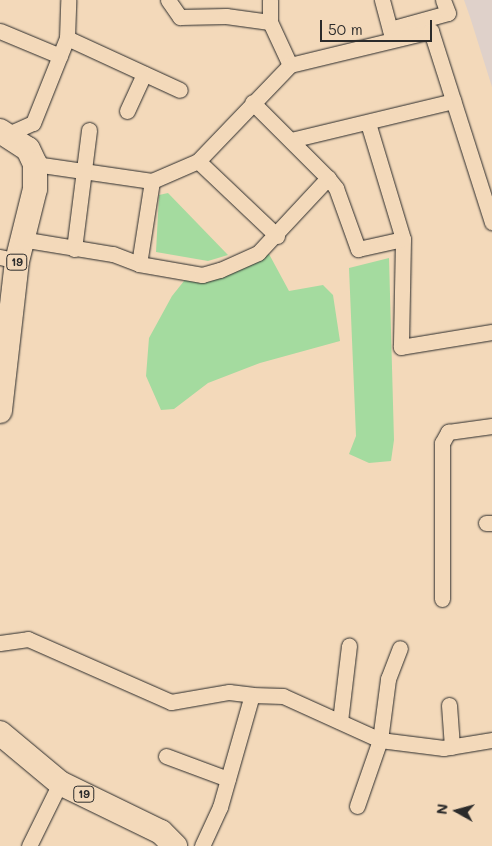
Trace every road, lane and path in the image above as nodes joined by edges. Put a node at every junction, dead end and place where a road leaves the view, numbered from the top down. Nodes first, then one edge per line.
1 (68, 0) edge
2 (168, 0) edge
3 (270, 0) edge
4 (382, 0) edge
5 (444, 0) edge
6 (270, 22) junction
7 (0, 31) edge
8 (391, 35) junction
9 (67, 38) junction
10 (60, 56) junction
11 (290, 65) junction
12 (144, 74) junction
13 (180, 90) dead end
14 (453, 101) junction
15 (252, 102) junction
16 (127, 111) dead end
17 (368, 123) junction
18 (89, 130) dead end
19 (4, 133) edge
20 (291, 140) junction
21 (198, 160) junction
22 (35, 164) junction
23 (84, 171) junction
24 (328, 178) junction
25 (152, 181) junction
26 (487, 187) edge
27 (492, 222) edge
28 (277, 236) junction
29 (403, 239) junction
30 (74, 248) junction
31 (13, 252) edge
32 (139, 264) junction
33 (492, 332) edge
34 (0, 411) edge
35 (492, 426) edge
36 (442, 599) dead end
37 (0, 642) edge
38 (349, 646) dead end
39 (400, 648) dead end
40 (252, 696) junction
41 (449, 705) dead end
42 (340, 721) junction
43 (0, 733) edge
44 (380, 740) junction
45 (492, 740) edge
46 (452, 747) junction
47 (166, 756) dead end
48 (228, 779) junction
49 (60, 784) junction
50 (357, 806) dead end
51 (29, 846) edge
52 (175, 846) edge
53 (202, 846) edge

1 - 9 street
2 - 6 street
3 - 6 street
4 - 8 street
5 - 8 street
6 - 11 street
7 - 10 street
8 - 11 street
8 - 14 street
9 - 10 street
9 - 12 street
10 - 19 street
11 - 15 street
12 - 13 street
12 - 16 street
14 - 17 street
14 - 26 street
15 - 20 street
15 - 21 street
17 - 20 street
17 - 29 street
18 - 23 street
19 - 22 main road
20 - 24 street
21 - 25 street
21 - 28 street
22 - 23 street
22 - 31 main road, 19
23 - 25 street
23 - 30 street
24 - 28 street
24 - 29 street
25 - 32 street
26 - 27 street
28 - 32 street
29 - 33 street
30 - 31 street
30 - 32 street
31 - 34 main road, 19
35 - 36 street
37 - 40 street
38 - 42 street
39 - 44 street
40 - 42 street
40 - 48 street
41 - 46 street
42 - 44 street
43 - 49 main road, 19
44 - 46 street
44 - 50 street
45 - 46 street
47 - 48 street
48 - 53 street
49 - 51 street
49 - 52 main road, 19

